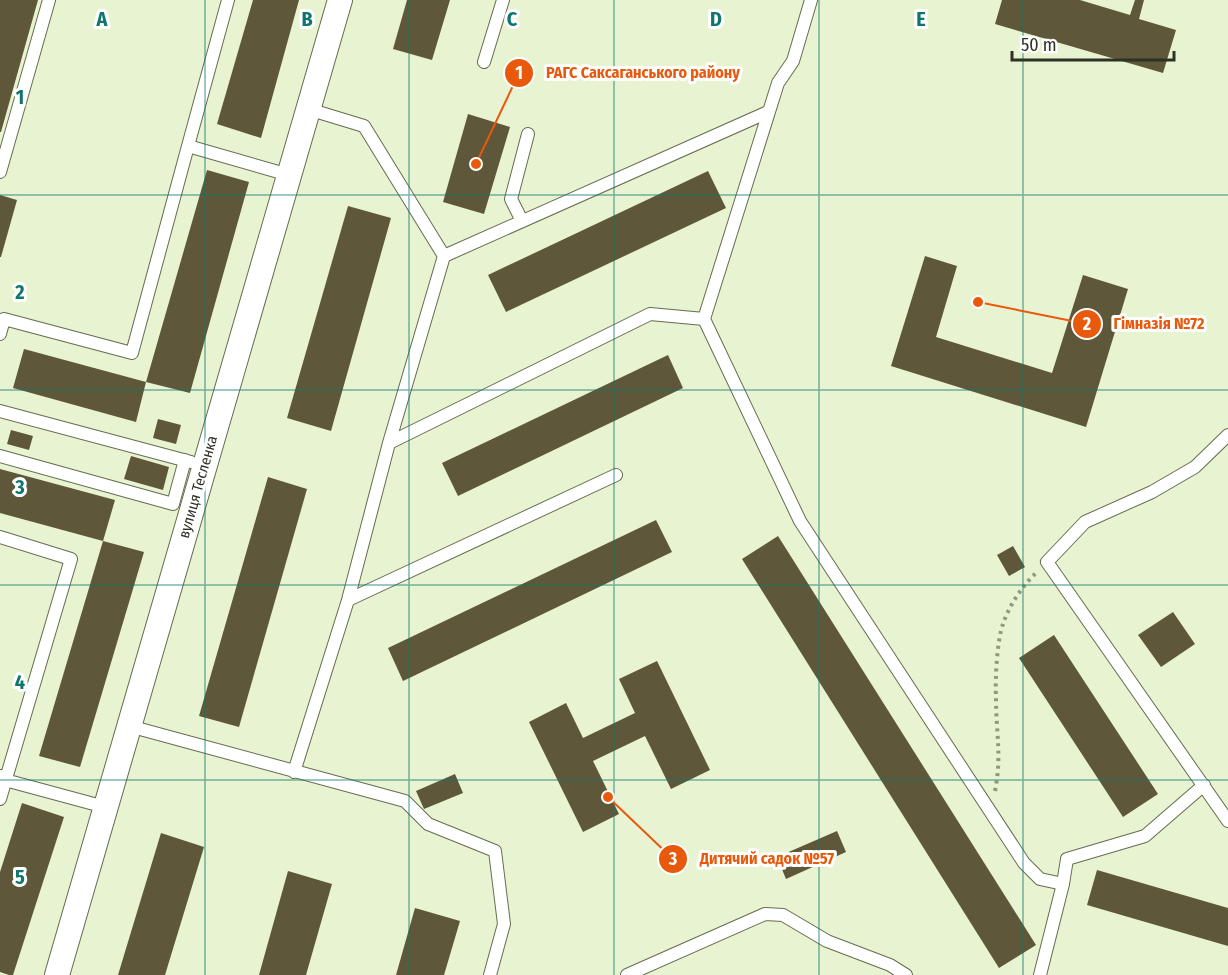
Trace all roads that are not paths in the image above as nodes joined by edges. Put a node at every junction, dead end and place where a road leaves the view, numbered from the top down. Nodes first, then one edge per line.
1 (49, 0) edge
2 (228, 0) edge
3 (340, 0) edge
4 (503, 0) edge
5 (811, 0) edge
6 (484, 62) dead end
7 (308, 109) junction
8 (768, 112) junction
9 (528, 134) dead end
10 (188, 146) junction
11 (0, 172) edge
12 (289, 175) junction
13 (522, 221) junction
14 (444, 256) junction
15 (704, 319) junction
16 (0, 334) edge
17 (0, 411) edge
18 (1228, 435) edge
19 (389, 443) junction
20 (0, 456) edge
21 (194, 463) junction
22 (616, 475) dead end
23 (0, 537) edge
24 (348, 600) junction
25 (129, 726) junction
26 (294, 772) junction
27 (3, 778) edge
28 (1204, 785) junction
29 (0, 799) edge
30 (105, 807) junction
31 (1228, 821) edge
32 (1063, 884) junction
33 (57, 975) edge
34 (490, 975) edge
35 (627, 975) edge
36 (906, 975) edge
37 (1040, 975) edge

1 - 11 lane
2 - 10 lane
3 - 7 street, вулиця Тесленка
4 - 6 lane
5 - 8 lane
7 - 12 street, вулиця Тесленка
7 - 14 lane
8 - 13 lane
8 - 15 lane
9 - 13 lane
10 - 12 lane
10 - 16 lane
12 - 21 street, вулиця Тесленка
13 - 14 lane
14 - 19 lane
15 - 19 lane
15 - 32 lane
17 - 21 lane
18 - 28 lane
19 - 24 lane
20 - 21 lane
21 - 25 street, вулиця Тесленка
22 - 24 lane
23 - 27 lane
24 - 26 lane
25 - 26 lane
25 - 30 street, вулиця Тесленка
26 - 34 lane
27 - 29 lane
27 - 30 lane
28 - 31 lane
28 - 32 lane
30 - 33 street, вулиця Тесленка
32 - 37 lane
35 - 36 lane

